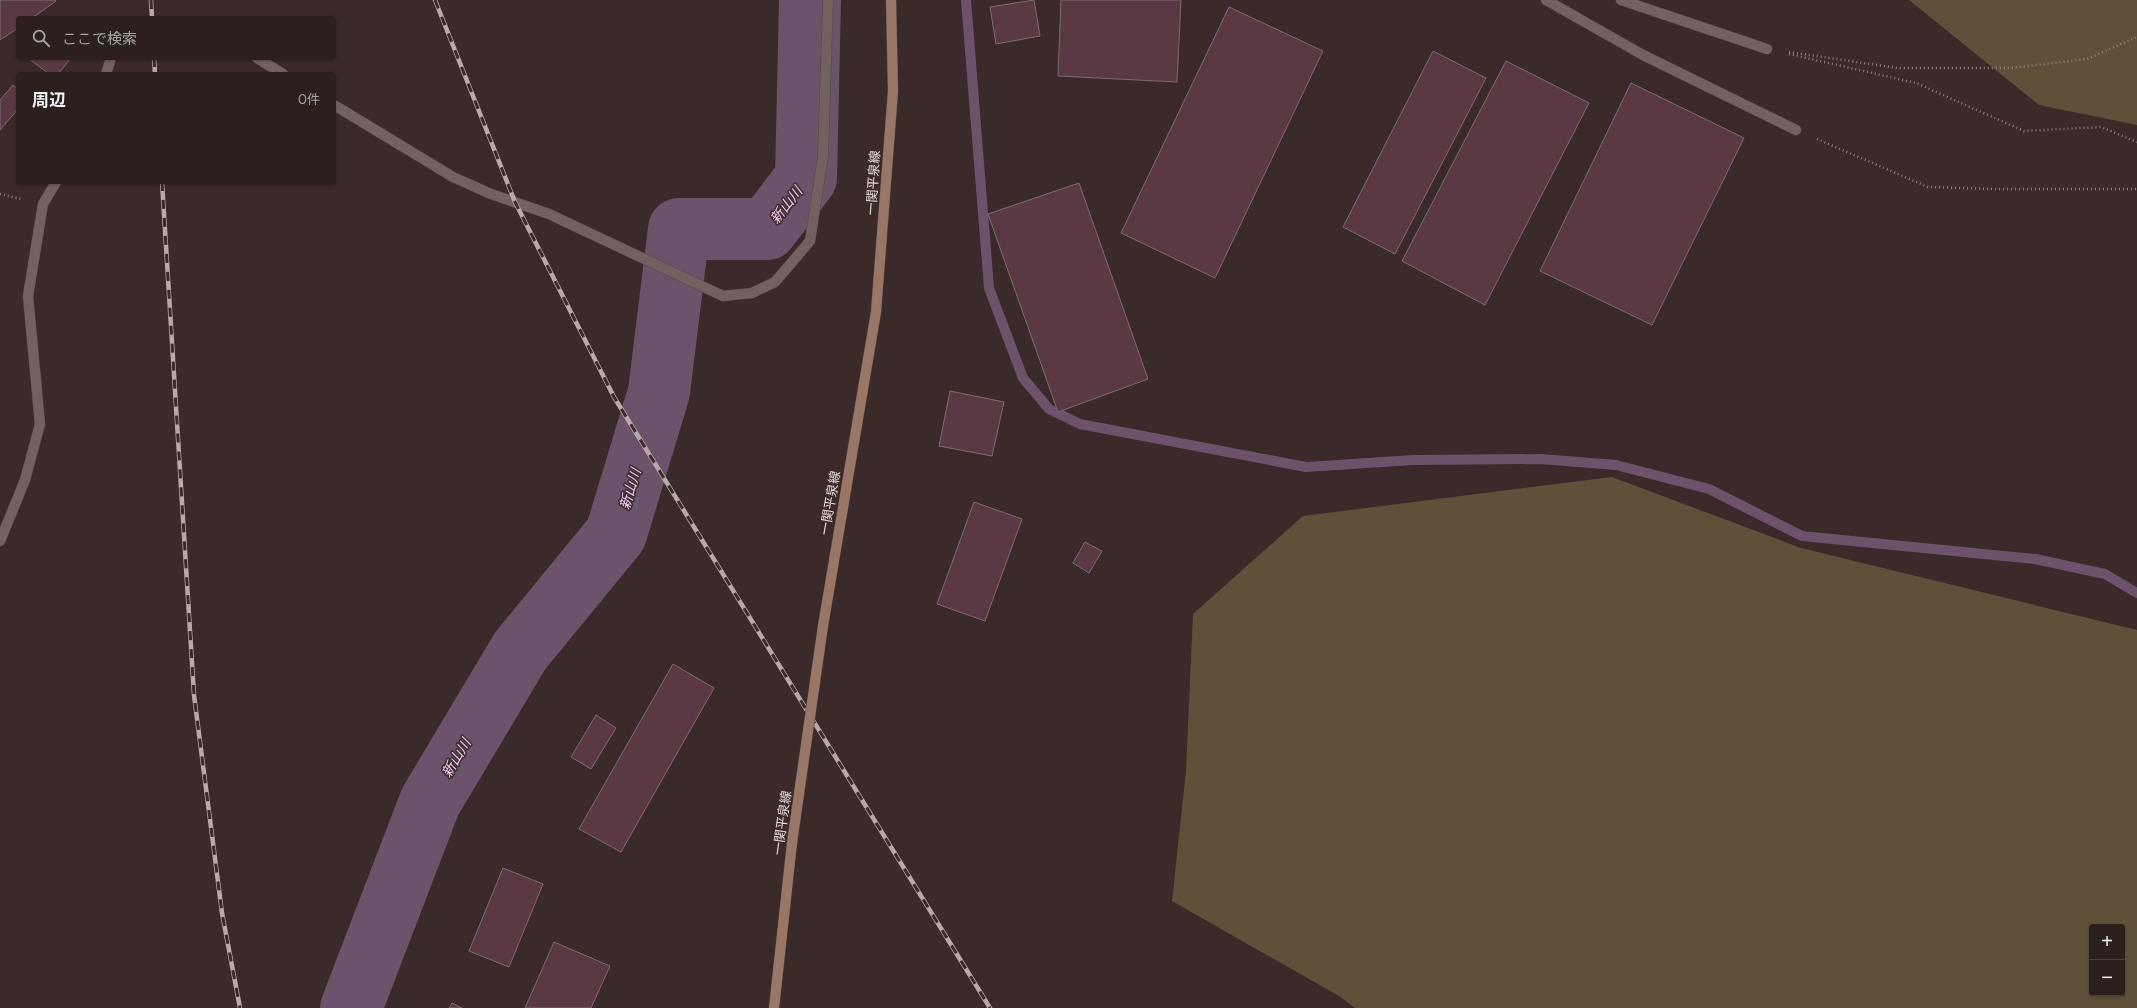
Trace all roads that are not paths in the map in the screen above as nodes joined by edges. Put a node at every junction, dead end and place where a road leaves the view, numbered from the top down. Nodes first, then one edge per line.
1 (828, 0) edge
2 (892, 0) edge
3 (1546, 0) edge
4 (1621, 0) edge
5 (1767, 49) road end
6 (110, 60) edge
7 (259, 60) edge
8 (107, 72) edge
9 (280, 72) edge
10 (336, 106) edge
11 (1796, 130) road end
12 (55, 184) edge
13 (0, 541) edge
14 (774, 1008) edge

1 - 10 street
2 - 14 main road, 一関平泉線, bridge
3 - 11 street
4 - 5 street
6 - 8 street
7 - 9 street
12 - 13 street

